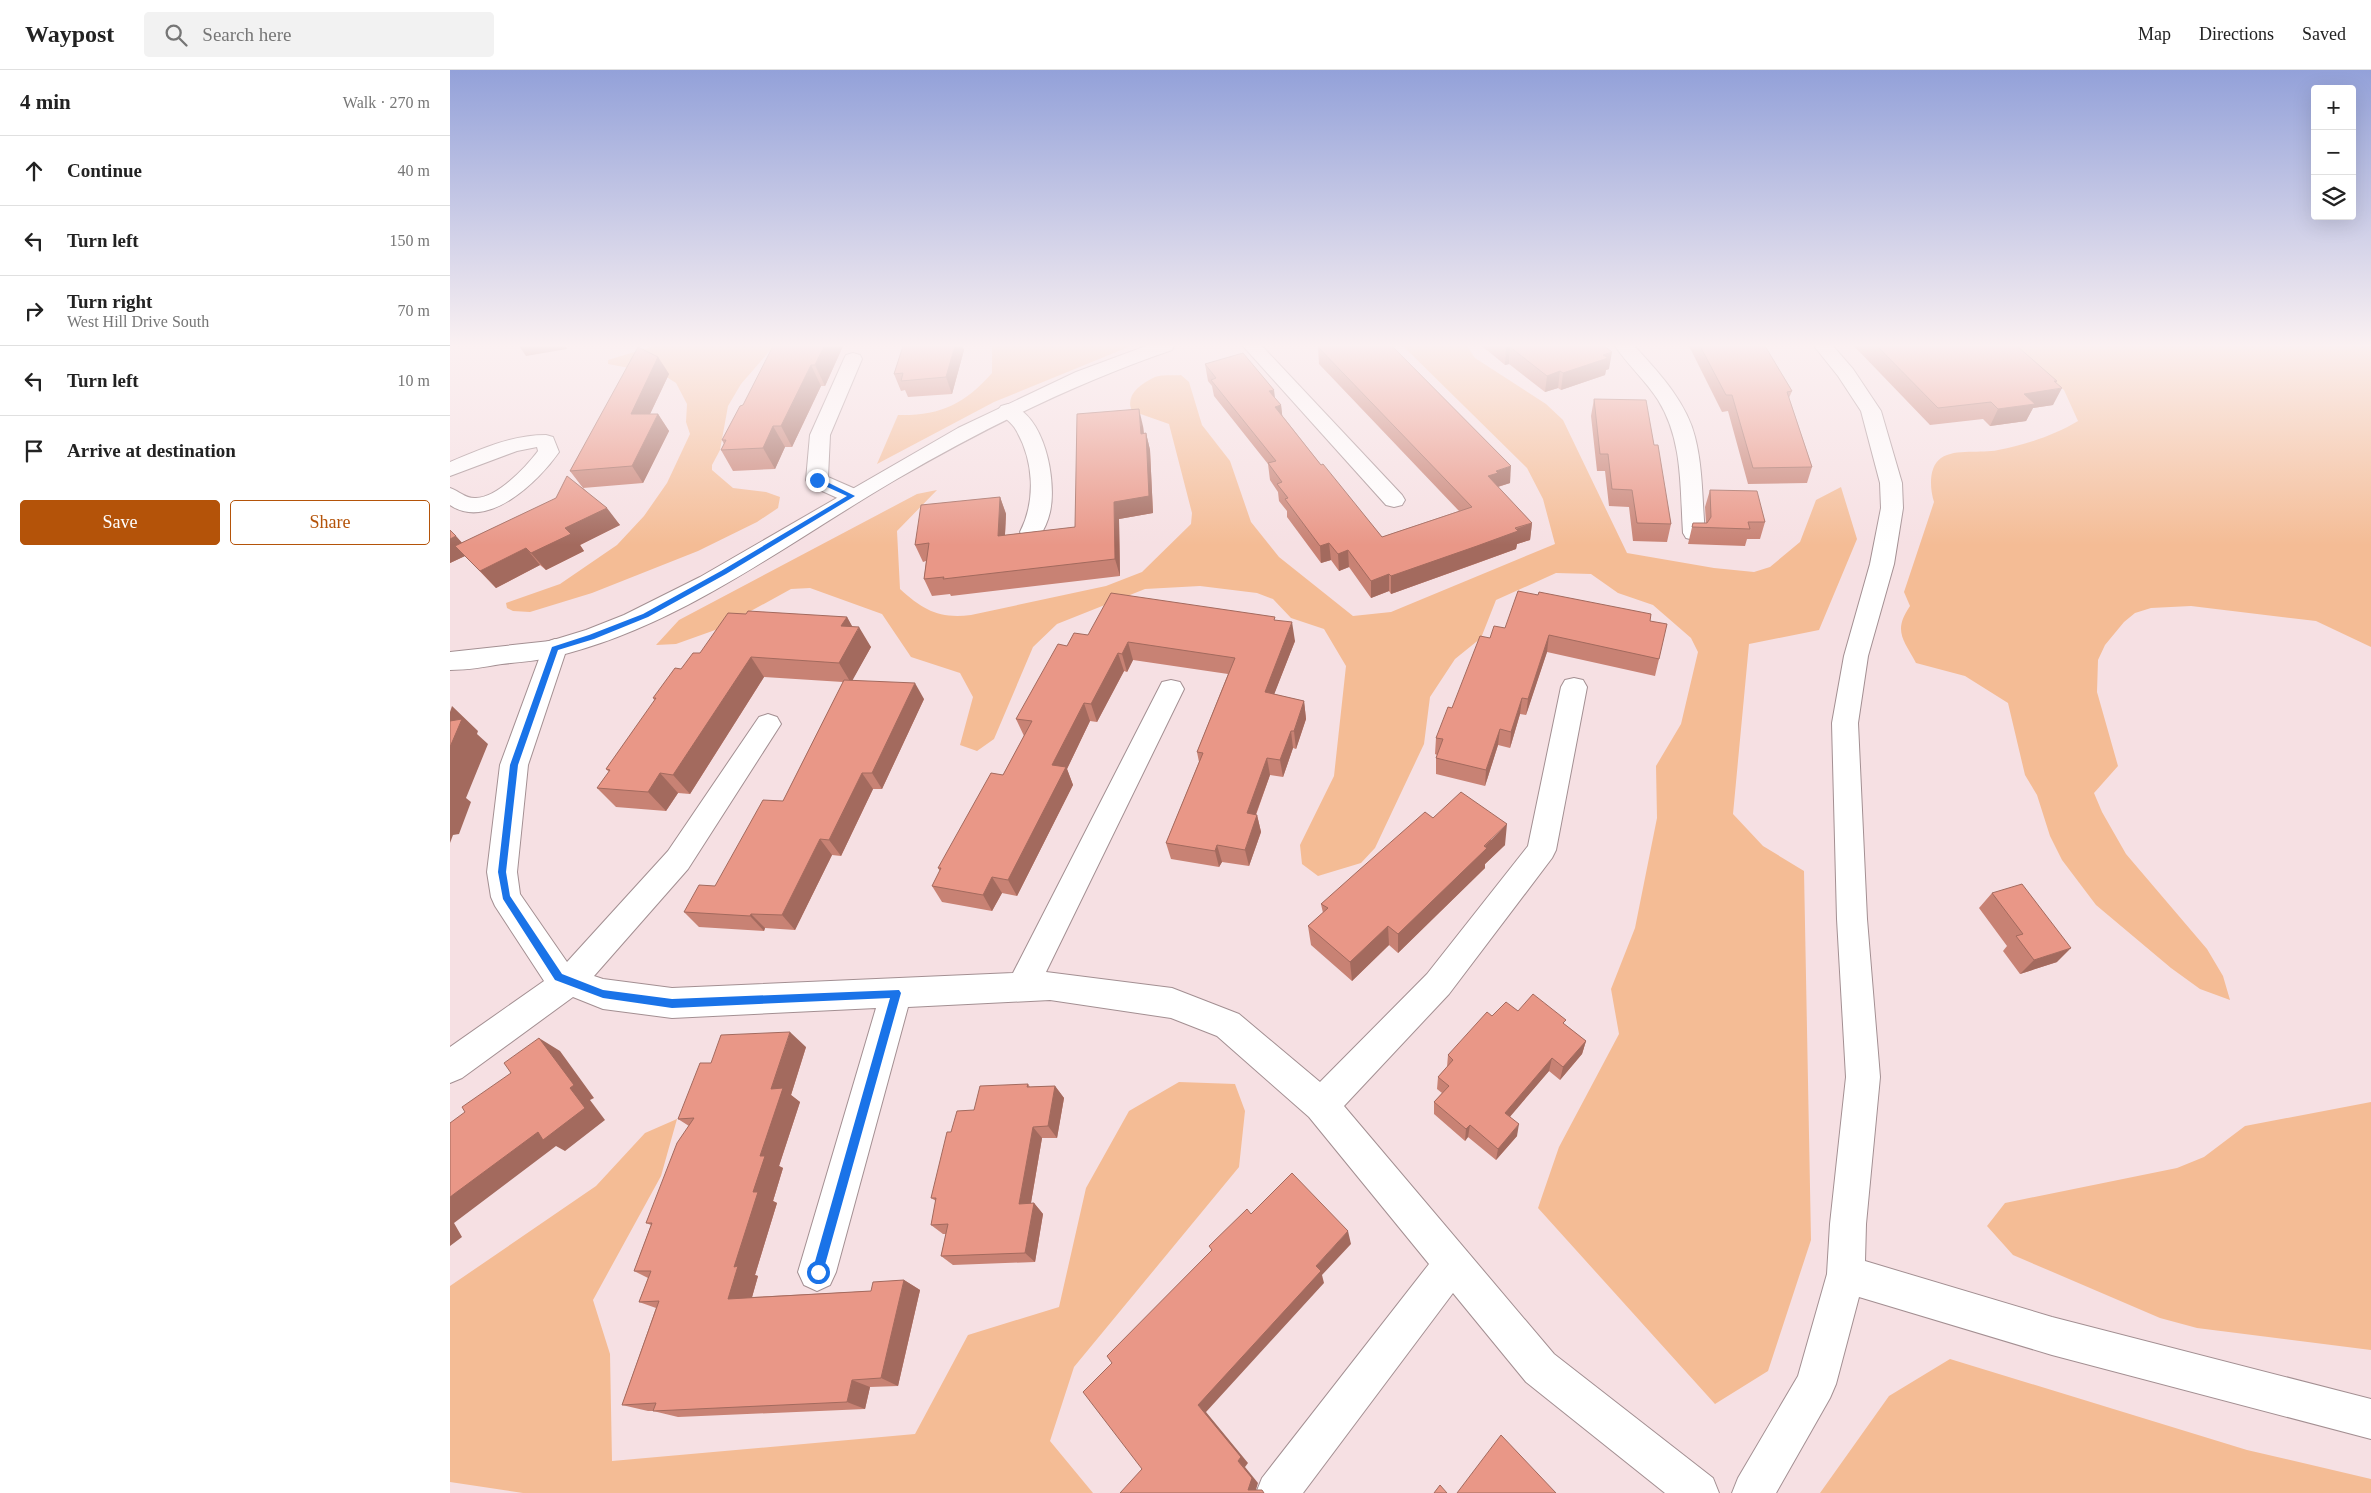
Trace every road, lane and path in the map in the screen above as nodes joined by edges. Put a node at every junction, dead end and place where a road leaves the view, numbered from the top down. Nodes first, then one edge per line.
1 (830, 412) edge
2 (1004, 412) edge
3 (1012, 412) edge
4 (1313, 412) edge
5 (1675, 412) edge
6 (1871, 412) edge
7 (450, 470) edge
8 (450, 495) edge
9 (852, 496) junction
10 (1394, 500) dead end
11 (1031, 532) edge
12 (1694, 533) edge
13 (555, 648) junction
14 (450, 661) edge
15 (1574, 687) dead end
16 (1172, 689) dead end
17 (768, 724) dead end
18 (570, 981) junction
19 (1022, 987) junction
20 (896, 993) junction
21 (450, 1067) edge
22 (1321, 1105) junction
23 (1453, 1263) junction
24 (818, 1272) dead end
25 (1846, 1274) junction
26 (2371, 1419) edge
27 (1277, 1493) edge
28 (1698, 1493) edge
29 (1753, 1493) edge

1 - 9 street
2 - 9 street
3 - 11 street
4 - 10 street
5 - 12 street
6 - 25 street
7 - 8 street
9 - 13 street
13 - 14 street
13 - 18 street
15 - 22 street
16 - 19 street
17 - 18 street
18 - 20 street
18 - 21 street
19 - 20 street
19 - 22 street
20 - 24 street
22 - 23 street
23 - 27 street
23 - 28 street
25 - 26 street
25 - 29 street

